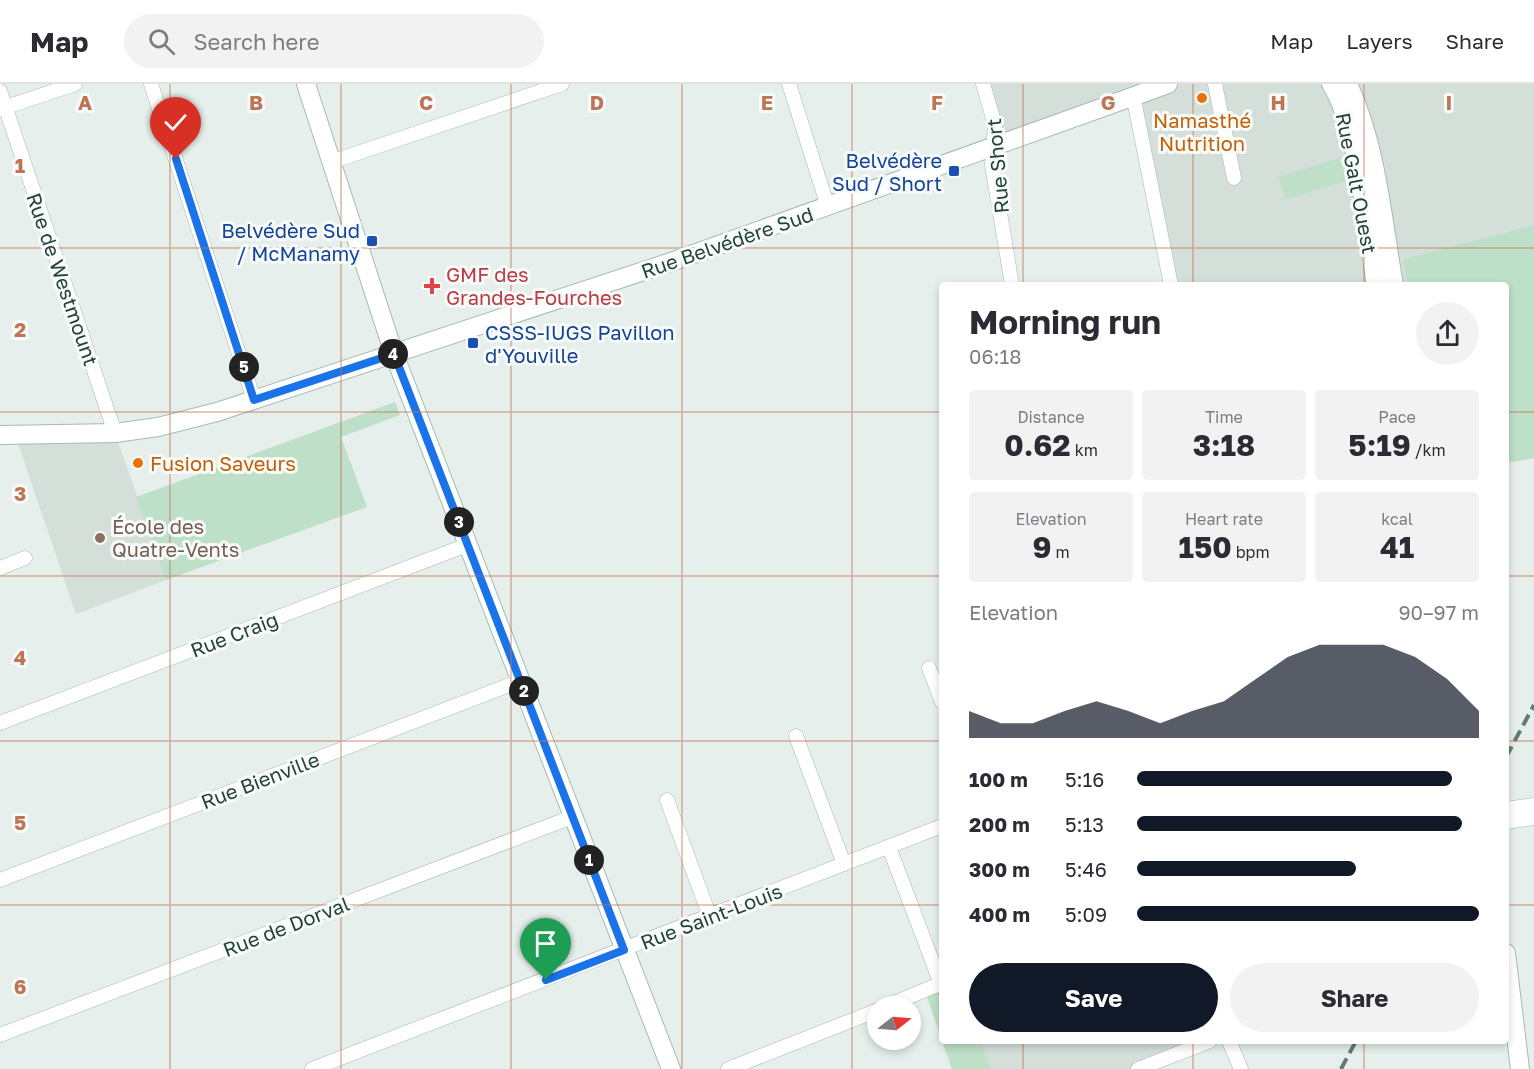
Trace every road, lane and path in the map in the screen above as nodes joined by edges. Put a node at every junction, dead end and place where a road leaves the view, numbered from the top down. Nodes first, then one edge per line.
1 (75, 84) edge
2 (151, 84) edge
3 (306, 84) edge
4 (562, 84) edge
5 (789, 84) edge
6 (983, 84) edge
7 (1168, 84) edge
8 (1215, 84) edge
9 (1331, 84) edge
10 (1348, 84) edge
11 (0, 91) edge
12 (1133, 95) junction
13 (3, 109) edge
14 (995, 145) junction
15 (331, 162) junction
16 (1234, 178) dead end
17 (828, 207) junction
18 (1012, 282) edge
19 (1170, 282) edge
20 (1375, 282) edge
21 (1393, 282) edge
22 (394, 354) junction
23 (254, 400) junction
24 (115, 433) junction
25 (0, 435) edge
26 (467, 545) junction
27 (25, 558) dead end
28 (0, 568) edge
29 (928, 668) dead end
30 (520, 681) junction
31 (939, 695) edge
32 (0, 723) edge
33 (796, 736) dead end
34 (668, 800) dead end
35 (1534, 805) edge
36 (1509, 809) edge
37 (572, 817) junction
38 (1534, 818) edge
39 (1509, 822) edge
40 (939, 827) edge
41 (889, 847) junction
42 (844, 864) junction
43 (0, 880) edge
44 (710, 917) junction
45 (624, 950) junction
46 (939, 978) edge
47 (1509, 980) edge
48 (939, 984) edge
49 (910, 996) edge
50 (867, 1014) edge
51 (1509, 1027) edge
52 (0, 1035) edge
53 (1202, 1044) edge
54 (1230, 1044) edge
55 (312, 1069) edge
56 (671, 1069) edge
57 (728, 1069) edge
58 (1138, 1069) edge
59 (1241, 1069) edge
60 (1519, 1069) edge

1 - 13 street
2 - 23 street
3 - 15 street
4 - 15 street
5 - 17 street
6 - 14 street, Rue Short
7 - 12 street, Rue Belvédère Sud
8 - 16 street
9 - 20 street, Rue Galt Ouest
10 - 21 street, Rue Galt Ouest
11 - 13 street, Rue de Westmount
12 - 14 street, Rue Belvédère Sud
12 - 19 street
13 - 24 street, Rue de Westmount
14 - 17 street, Rue Belvédère Sud
14 - 18 street, Rue Short
15 - 22 street
17 - 22 street, Rue Belvédère Sud
22 - 23 street, Rue Belvédère Sud
22 - 26 street
23 - 24 street, Rue Belvédère Sud
24 - 25 street, Rue Belvédère Sud
26 - 30 street
26 - 32 street, Rue Craig
27 - 28 street
29 - 31 street
30 - 37 street
30 - 43 street, Rue Bienville
33 - 42 street
34 - 44 street
35 - 36 street
37 - 45 street
37 - 52 street, Rue de Dorval
38 - 39 street
40 - 41 street, Rue Saint-Louis
41 - 42 street, Rue Saint-Louis
41 - 46 street
42 - 44 street, Rue Saint-Louis
44 - 45 street, Rue Saint-Louis
45 - 55 street, Rue Saint-Louis
45 - 56 street
47 - 60 street
48 - 49 street
50 - 57 street
51 - 60 street
53 - 58 street
54 - 59 street

